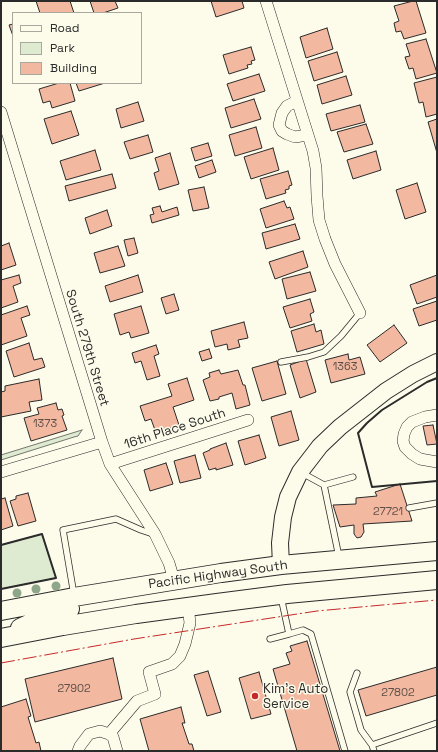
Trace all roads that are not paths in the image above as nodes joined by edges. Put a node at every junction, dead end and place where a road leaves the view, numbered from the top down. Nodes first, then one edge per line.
1 (266, 1) edge
2 (297, 101) junction
3 (1, 112) edge
4 (307, 135) junction
5 (360, 313) joint
6 (281, 362) dead end
7 (437, 362) edge
8 (437, 415) edge
9 (248, 420) dead end
10 (102, 442) junction
11 (437, 462) edge
12 (110, 464) junction
13 (1, 472) edge
14 (300, 472) junction
15 (353, 477) dead end
16 (324, 485) junction
17 (437, 503) edge
18 (409, 508) dead end
19 (155, 534) junction
20 (437, 551) edge
21 (339, 560) junction
22 (281, 565) junction
23 (174, 580) junction
24 (437, 580) edge
25 (281, 595) junction
26 (74, 597) junction
27 (188, 606) junction
28 (1, 611) edge
29 (289, 634) junction
30 (1, 638) edge
31 (270, 639) dead end
32 (357, 673) dead end
33 (437, 723) edge
34 (109, 734) junction
35 (372, 745) junction
36 (78, 751) edge
37 (117, 751) edge
38 (345, 751) edge
39 (374, 751) edge

1 - 2 street
2 - 4 street
2 - 4 street
3 - 10 street, South 279th Street
4 - 5 street
5 - 6 lane
7 - 14 main road
8 - 11 street
9 - 12 street, 16th Place South
10 - 12 street, South 279th Street
10 - 13 street
12 - 19 street, South 279th Street
14 - 16 lane
14 - 22 main road
15 - 16 lane
16 - 21 lane
17 - 18 lane
19 - 23 street, South 279th Street
19 - 26 lane
20 - 21 main road, Pacific Highway South
21 - 22 main road, Pacific Highway South
22 - 23 main road, Pacific Highway South
22 - 30 main road
23 - 26 main road, Pacific Highway South
24 - 25 main road, Pacific Highway South
25 - 27 main road, Pacific Highway South
25 - 29 lane
26 - 28 main road, Pacific Highway South
27 - 30 main road, Pacific Highway South
27 - 34 street
29 - 31 lane
29 - 38 lane
32 - 35 lane
33 - 35 lane
34 - 36 street
34 - 37 street
35 - 39 lane

